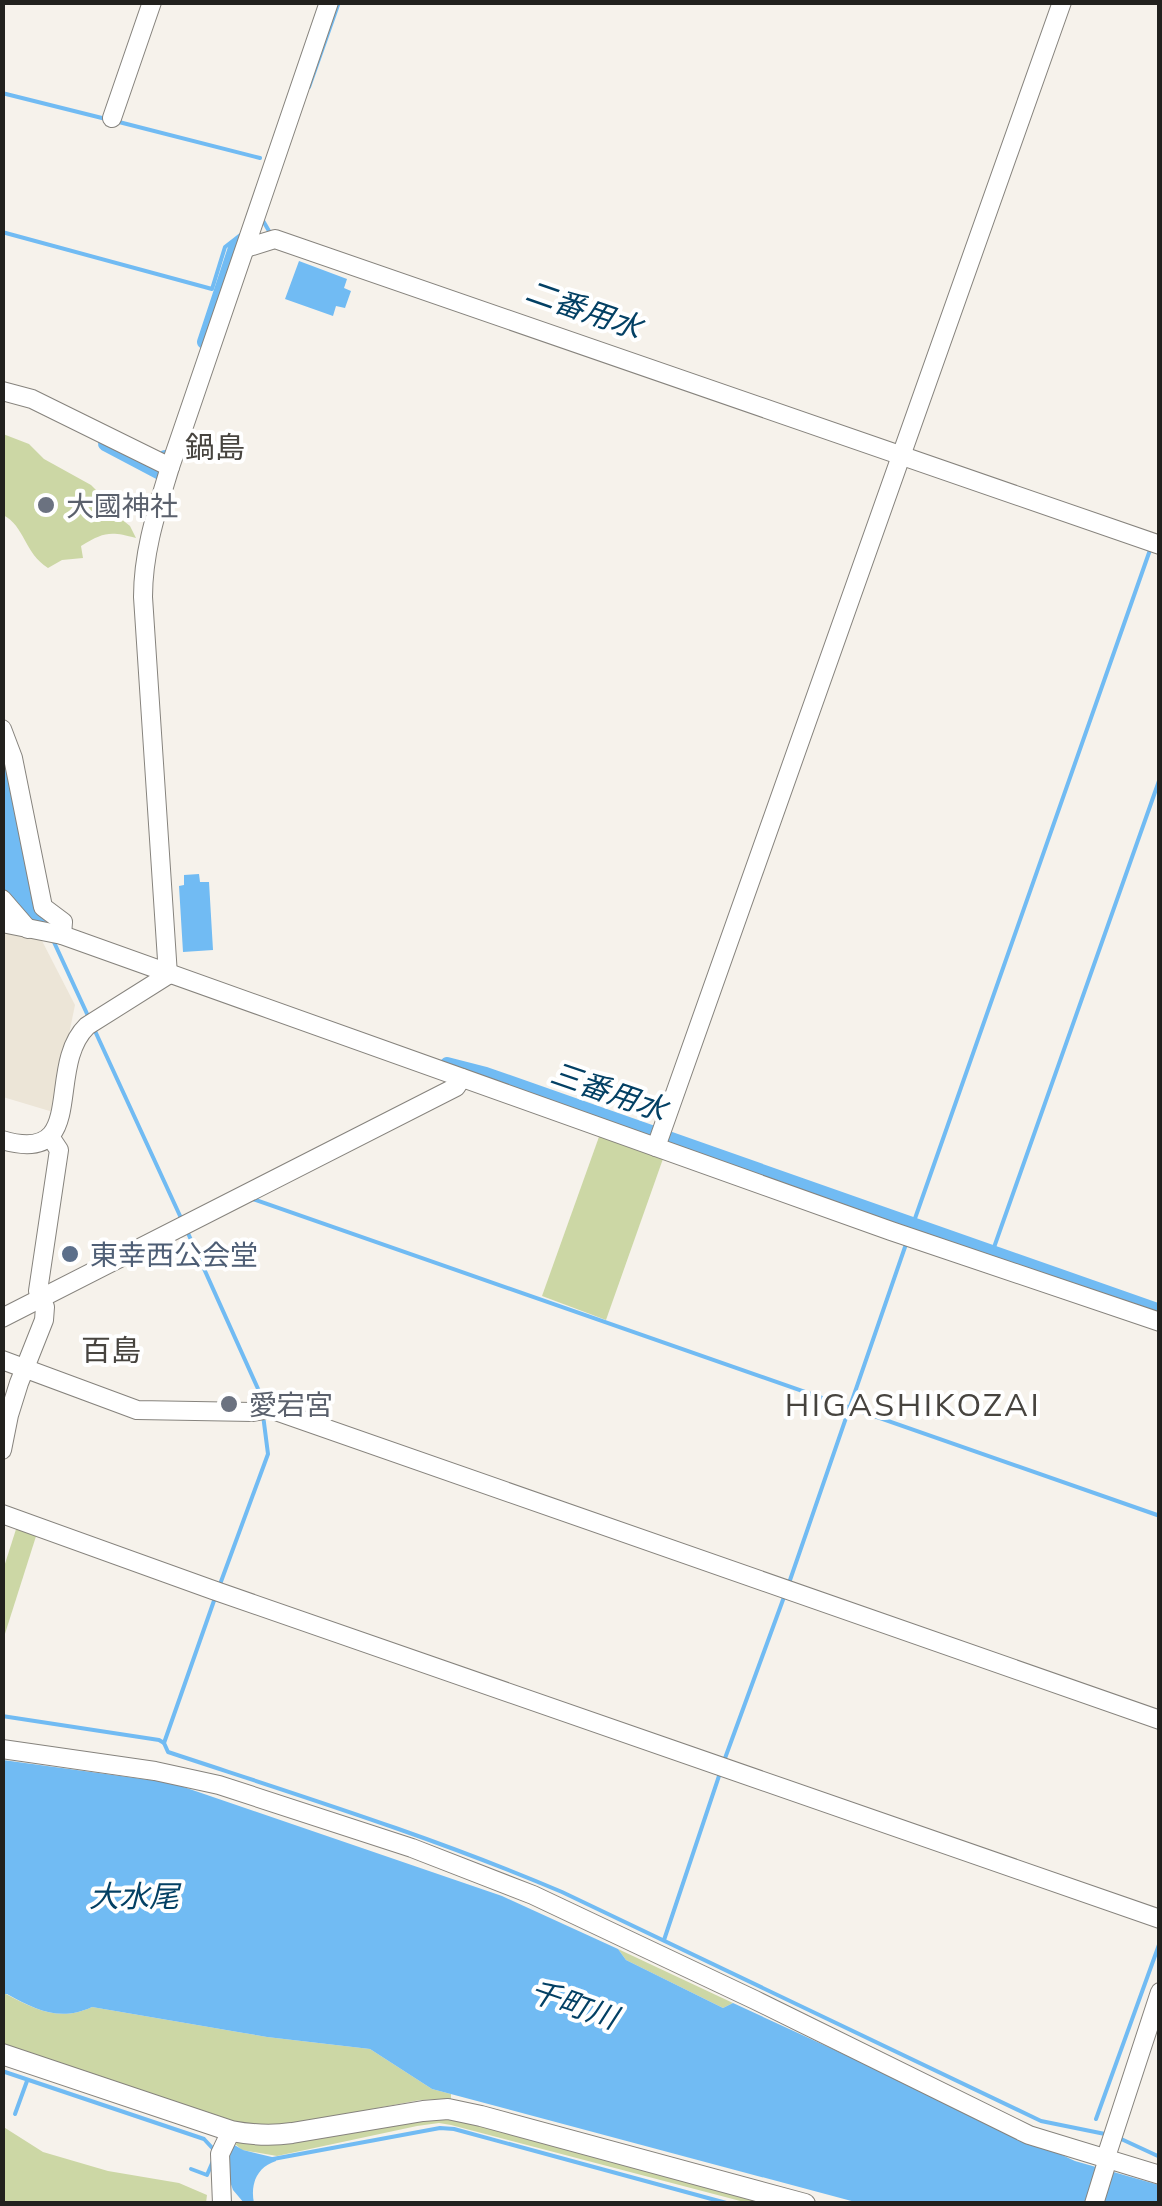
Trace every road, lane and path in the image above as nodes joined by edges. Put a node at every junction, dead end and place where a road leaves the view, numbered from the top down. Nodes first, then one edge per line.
1 (152, 2) edge
2 (329, 2) edge
3 (1062, 2) edge
4 (112, 118) dead end
5 (246, 248) junction
6 (2, 392) edge
7 (902, 457) junction
8 (164, 464) junction
9 (1160, 545) edge
10 (2, 729) edge
11 (2, 899) edge
12 (2, 923) edge
13 (52, 931) junction
14 (167, 968) junction
15 (462, 1078) junction
16 (51, 1138) junction
17 (2, 1140) edge
18 (656, 1147) junction
19 (43, 1303) junction
20 (2, 1318) edge
21 (1160, 1322) edge
22 (2, 1360) edge
23 (26, 1369) junction
24 (2, 1450) edge
25 (2, 1514) edge
26 (1160, 1720) edge
27 (2, 1749) edge
28 (1160, 1919) edge
29 (1160, 1992) edge
30 (2, 2054) edge
31 (225, 2142) junction
32 (1108, 2156) junction
33 (1160, 2175) edge
34 (222, 2197) edge
35 (237, 2204) edge
36 (804, 2204) edge
37 (1094, 2204) edge

1 - 4 street
2 - 5 street
3 - 7 street
5 - 7 street
5 - 8 street
6 - 8 street
7 - 9 street
7 - 18 street
8 - 14 street
10 - 13 street
11 - 13 street
12 - 13 street
13 - 14 street
14 - 15 street
14 - 16 street
15 - 18 street
15 - 19 street
16 - 17 street
16 - 19 street
18 - 21 street
19 - 20 street
19 - 23 street
22 - 23 street
23 - 24 street
23 - 26 street
25 - 28 street
27 - 32 street
29 - 32 street
30 - 31 main road
31 - 34 street
31 - 36 main road
32 - 33 street
32 - 37 street
34 - 35 street

